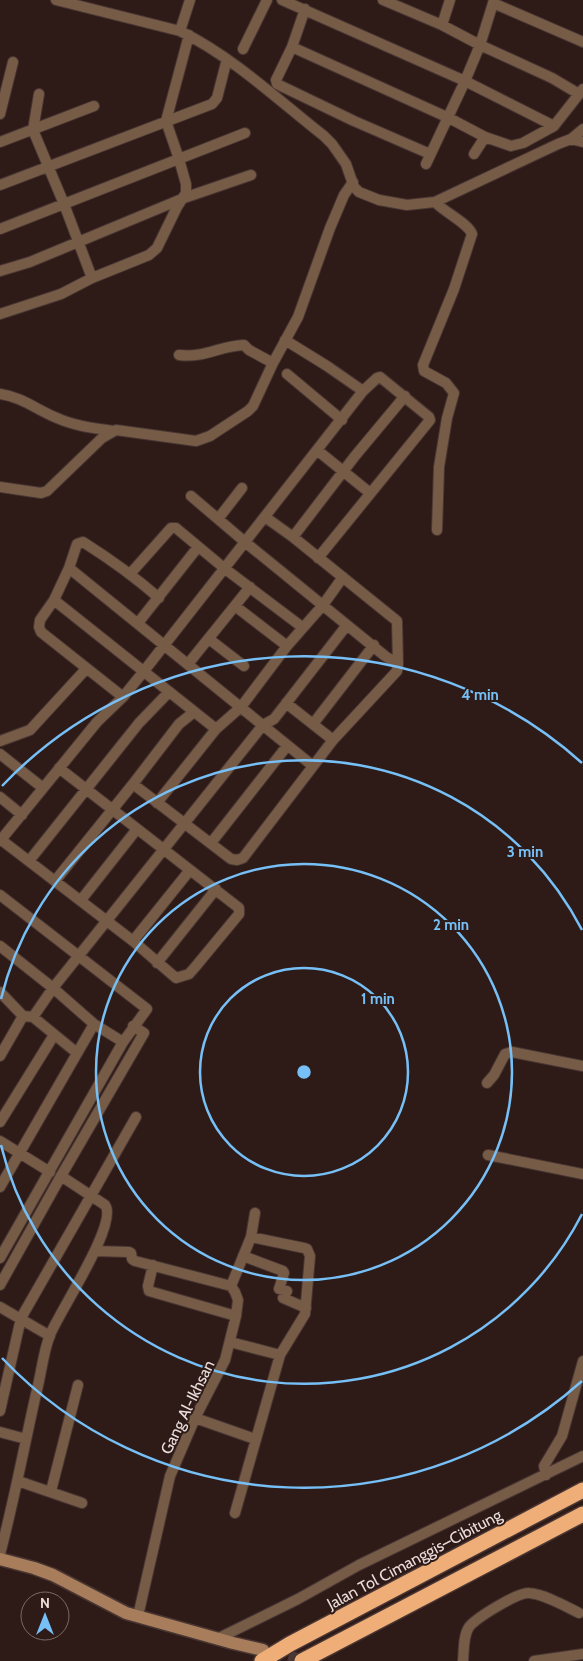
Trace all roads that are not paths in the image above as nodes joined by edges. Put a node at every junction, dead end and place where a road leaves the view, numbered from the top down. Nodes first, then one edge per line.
1 (56, 0) edge
2 (190, 0) edge
3 (267, 0) edge
4 (282, 0) edge
5 (383, 0) edge
6 (450, 0) edge
7 (494, 1) edge
8 (407, 5) edge
9 (304, 9) junction
10 (442, 25) junction
11 (185, 33) junction
12 (583, 42) edge
13 (480, 45) junction
14 (292, 47) junction
15 (243, 49) dead end
16 (227, 59) junction
17 (13, 62) dead end
18 (465, 81) junction
19 (4, 82) edge
20 (581, 91) edge
21 (39, 94) dead end
22 (94, 106) dead end
23 (0, 114) edge
24 (448, 118) junction
25 (166, 122) junction
26 (554, 126) junction
27 (583, 129) edge
28 (33, 130) junction
29 (245, 133) dead end
30 (485, 138) junction
31 (571, 139) junction
32 (0, 142) edge
33 (583, 142) edge
34 (474, 154) dead end
35 (179, 159) junction
36 (48, 166) junction
37 (251, 176) dead end
38 (353, 182) junction
39 (0, 185) edge
40 (184, 198) junction
41 (435, 202) junction
42 (64, 204) junction
43 (0, 229) edge
44 (79, 241) junction
45 (0, 271) edge
46 (92, 278) junction
47 (0, 314) edge
48 (285, 340) junction
49 (179, 355) dead end
50 (273, 363) junction
51 (287, 374) dead end
52 (363, 392) junction
53 (0, 394) edge
54 (405, 396) junction
55 (342, 420) junction
56 (114, 431) junction
57 (317, 450) junction
58 (343, 472) junction
59 (0, 487) edge
60 (242, 488) dead end
61 (370, 493) junction
62 (191, 496) dead end
63 (265, 516) junction
64 (218, 519) junction
65 (437, 530) dead end
66 (293, 537) junction
67 (246, 542) junction
68 (198, 547) junction
69 (318, 558) junction
70 (69, 568) junction
71 (224, 568) junction
72 (130, 574) junction
73 (343, 577) junction
74 (250, 587) junction
75 (159, 598) junction
76 (54, 600) junction
77 (322, 605) junction
78 (234, 606) junction
79 (138, 624) junction
80 (347, 625) junction
81 (302, 628) junction
82 (209, 639) junction
83 (164, 645) junction
84 (374, 645) junction
85 (287, 646) junction
86 (188, 664) junction
87 (398, 664) junction
88 (244, 666) dead end
89 (86, 669) junction
90 (144, 671) junction
91 (169, 692) junction
92 (123, 697) junction
93 (286, 703) junction
94 (242, 707) junction
95 (194, 712) junction
96 (313, 724) junction
97 (263, 725) junction
98 (216, 729) junction
99 (333, 740) junction
100 (0, 741) edge
101 (287, 746) junction
102 (0, 754) edge
103 (313, 766) junction
104 (59, 768) junction
105 (134, 784) junction
106 (43, 788) junction
107 (87, 789) junction
108 (0, 797) edge
109 (157, 803) junction
110 (112, 809) junction
111 (22, 815) junction
112 (184, 822) junction
113 (136, 829) junction
114 (0, 840) edge
115 (211, 843) junction
116 (163, 849) junction
117 (29, 861) junction
118 (190, 870) junction
119 (55, 881) junction
120 (216, 889) junction
121 (0, 895) edge
122 (81, 900) junction
123 (107, 921) junction
124 (134, 941) junction
125 (0, 946) edge
126 (78, 957) junction
127 (157, 963) junction
128 (53, 988) junction
129 (2, 997) edge
130 (28, 1017) junction
131 (94, 1024) junction
132 (133, 1026) junction
133 (54, 1035) junction
134 (123, 1042) junction
135 (77, 1053) junction
136 (0, 1056) edge
137 (583, 1066) edge
138 (487, 1083) dead end
139 (136, 1117) dead end
140 (0, 1122) edge
141 (0, 1141) edge
142 (19, 1154) junction
143 (488, 1155) dead end
144 (50, 1172) junction
145 (583, 1174) edge
146 (61, 1176) junction
147 (1, 1182) edge
148 (92, 1196) junction
149 (255, 1213) dead end
150 (251, 1237) junction
151 (95, 1251) junction
152 (0, 1256) edge
153 (243, 1256) junction
154 (153, 1265) junction
155 (0, 1285) edge
156 (231, 1286) junction
157 (0, 1307) edge
158 (306, 1308) junction
159 (236, 1316) junction
160 (21, 1318) junction
161 (50, 1336) junction
162 (230, 1342) junction
163 (280, 1355) junction
164 (583, 1361) edge
165 (78, 1385) dead end
166 (0, 1412) edge
167 (195, 1418) junction
168 (0, 1432) edge
169 (26, 1439) junction
170 (255, 1439) junction
171 (583, 1456) edge
172 (546, 1475) junction
173 (18, 1481) junction
174 (583, 1490) edge
175 (51, 1491) junction
176 (82, 1503) dead end
177 (235, 1513) dead end
178 (583, 1514) edge
179 (0, 1554) edge
180 (0, 1559) edge
181 (579, 1613) dead end
182 (138, 1616) junction
183 (219, 1638) junction
184 (583, 1654) edge
185 (263, 1655) edge
186 (302, 1661) edge
187 (463, 1661) edge
188 (534, 1661) edge

1 - 11 street
2 - 11 street
3 - 15 street
4 - 9 street
5 - 8 street
6 - 10 street
7 - 12 street
7 - 13 street
8 - 10 street
9 - 14 street
9 - 18 street
10 - 13 street
11 - 16 street
11 - 25 street
13 - 18 street
13 - 20 street
14 - 24 street
14 - 24 street
16 - 25 street
16 - 38 street
17 - 19 street
18 - 24 street
18 - 26 street
19 - 23 street
20 - 26 street
21 - 28 street
22 - 28 street
24 - 30 street
25 - 35 street
25 - 36 street
26 - 30 street
27 - 31 street
28 - 32 street
28 - 36 street
29 - 35 street
30 - 34 street
31 - 33 street
31 - 41 street
35 - 40 street
35 - 42 street
36 - 39 street
36 - 42 street
37 - 40 street
38 - 41 street
38 - 48 street
40 - 44 street
40 - 46 street
41 - 65 street
42 - 43 street
42 - 44 street
44 - 45 street
44 - 46 street
46 - 47 street
48 - 50 street
48 - 52 street
49 - 50 street
50 - 56 street
51 - 55 street
52 - 54 street
52 - 55 street
53 - 56 street
54 - 58 street
54 - 61 street
55 - 57 street
56 - 59 street
57 - 58 street
57 - 63 street
58 - 61 street
58 - 66 street
60 - 64 street
61 - 69 street
62 - 64 street
63 - 66 street
63 - 67 street
64 - 67 street
66 - 69 street
67 - 71 street
67 - 77 street
68 - 71 street
68 - 72 street
68 - 75 street
69 - 73 street
70 - 72 street
70 - 76 street
70 - 79 street
71 - 74 street
71 - 83 street
72 - 75 street
73 - 77 street
73 - 87 street
74 - 78 street
74 - 81 street
75 - 79 street
76 - 89 street
76 - 90 street
77 - 80 street
77 - 81 street
78 - 82 street
78 - 85 street
79 - 83 street
80 - 84 street
80 - 93 street
81 - 85 street
82 - 86 street
82 - 88 street
83 - 86 street
83 - 90 street
84 - 87 street
84 - 96 street
85 - 94 street
86 - 94 street
87 - 99 street
89 - 92 street
89 - 100 street
90 - 91 street
90 - 92 street
91 - 95 street
91 - 107 street
92 - 104 street
93 - 96 street
93 - 97 street
94 - 97 street
94 - 98 street
95 - 98 street
95 - 105 street
96 - 99 street
97 - 101 street
97 - 112 street
98 - 109 street
99 - 103 street
101 - 103 street
101 - 115 street
102 - 106 street
103 - 115 street
104 - 106 street
104 - 107 street
105 - 109 street
105 - 110 street
106 - 111 street
107 - 110 street
107 - 117 street
108 - 111 street
109 - 112 street
110 - 113 street
110 - 119 street
111 - 114 street
112 - 115 street
112 - 116 street
113 - 116 street
113 - 122 street
114 - 117 street
116 - 118 street
116 - 123 street
117 - 119 street
118 - 120 street
118 - 124 street
119 - 122 street
120 - 127 street
120 - 127 street
121 - 126 street
122 - 123 street
123 - 124 street
123 - 126 street
124 - 127 street
125 - 128 street
126 - 128 street
126 - 132 street
128 - 130 street
128 - 131 street
129 - 130 street
130 - 133 street
130 - 136 street
131 - 134 street
131 - 135 street
132 - 134 street
132 - 146 street
133 - 135 street
133 - 140 street
134 - 144 street
135 - 142 street
137 - 138 street
139 - 148 street
141 - 142 street
142 - 144 street
142 - 147 street
143 - 145 street
144 - 152 street
146 - 148 street
146 - 155 street
148 - 151 street
148 - 160 street
149 - 150 street
150 - 153 street
150 - 158 street
151 - 154 street
151 - 161 street
153 - 156 street
153 - 158 street
154 - 156 street
154 - 159 street
156 - 159 street, Gang Al-Ikhsan
157 - 160 street
158 - 163 street
159 - 162 street, Gang Al-Ikhsan
160 - 161 street
160 - 166 street
161 - 169 street
162 - 163 street
162 - 167 street, Gang Al-Ikhsan
163 - 170 street
164 - 172 street
165 - 175 street
167 - 170 street
167 - 182 street, Gang Al-Ikhsan
168 - 169 street
169 - 173 street
170 - 177 street
171 - 172 street
172 - 183 street
173 - 175 street
173 - 179 street
174 - 185 highway, Jalan Tol Cimanggis–Cibitung
175 - 176 street
178 - 186 highway
180 - 182 street
181 - 187 street
182 - 183 street
183 - 185 street
184 - 188 street

